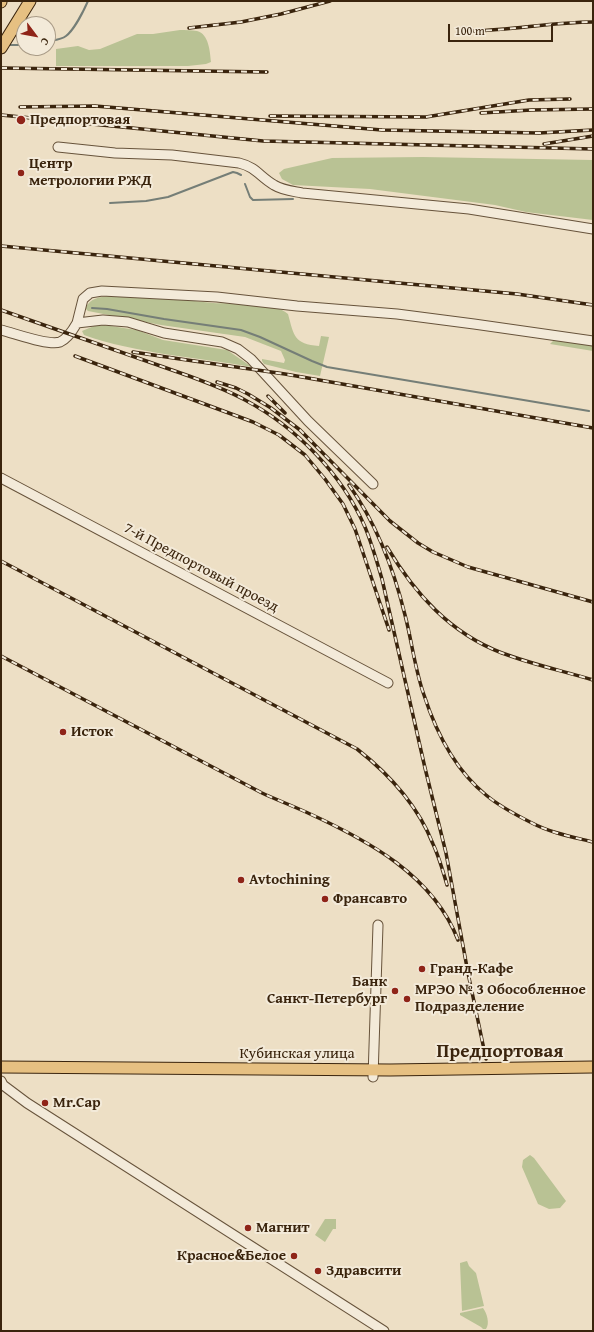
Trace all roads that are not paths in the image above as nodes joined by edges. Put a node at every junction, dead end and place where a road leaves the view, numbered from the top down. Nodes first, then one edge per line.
1 (30, 1) edge
2 (1, 48) edge
3 (58, 147) dead end
4 (593, 229) edge
5 (77, 323) junction
6 (1, 330) edge
7 (593, 341) edge
8 (1, 478) edge
9 (373, 484) dead end
10 (388, 683) dead end
11 (378, 925) dead end
12 (1, 1068) edge
13 (593, 1068) edge
14 (373, 1074) junction
15 (1, 1075) edge
16 (593, 1075) edge
17 (1, 1081) edge
18 (384, 1331) edge

1 - 2 main road
3 - 4 street
5 - 6 street
5 - 7 street
5 - 9 street
8 - 10 street, 7-й Предпортовый проезд
11 - 14 street
12 - 14 main road, Кубинская улица
13 - 14 main road, Кубинская улица
14 - 15 main road, Кубинская улица
14 - 16 main road, Кубинская улица
17 - 18 street

